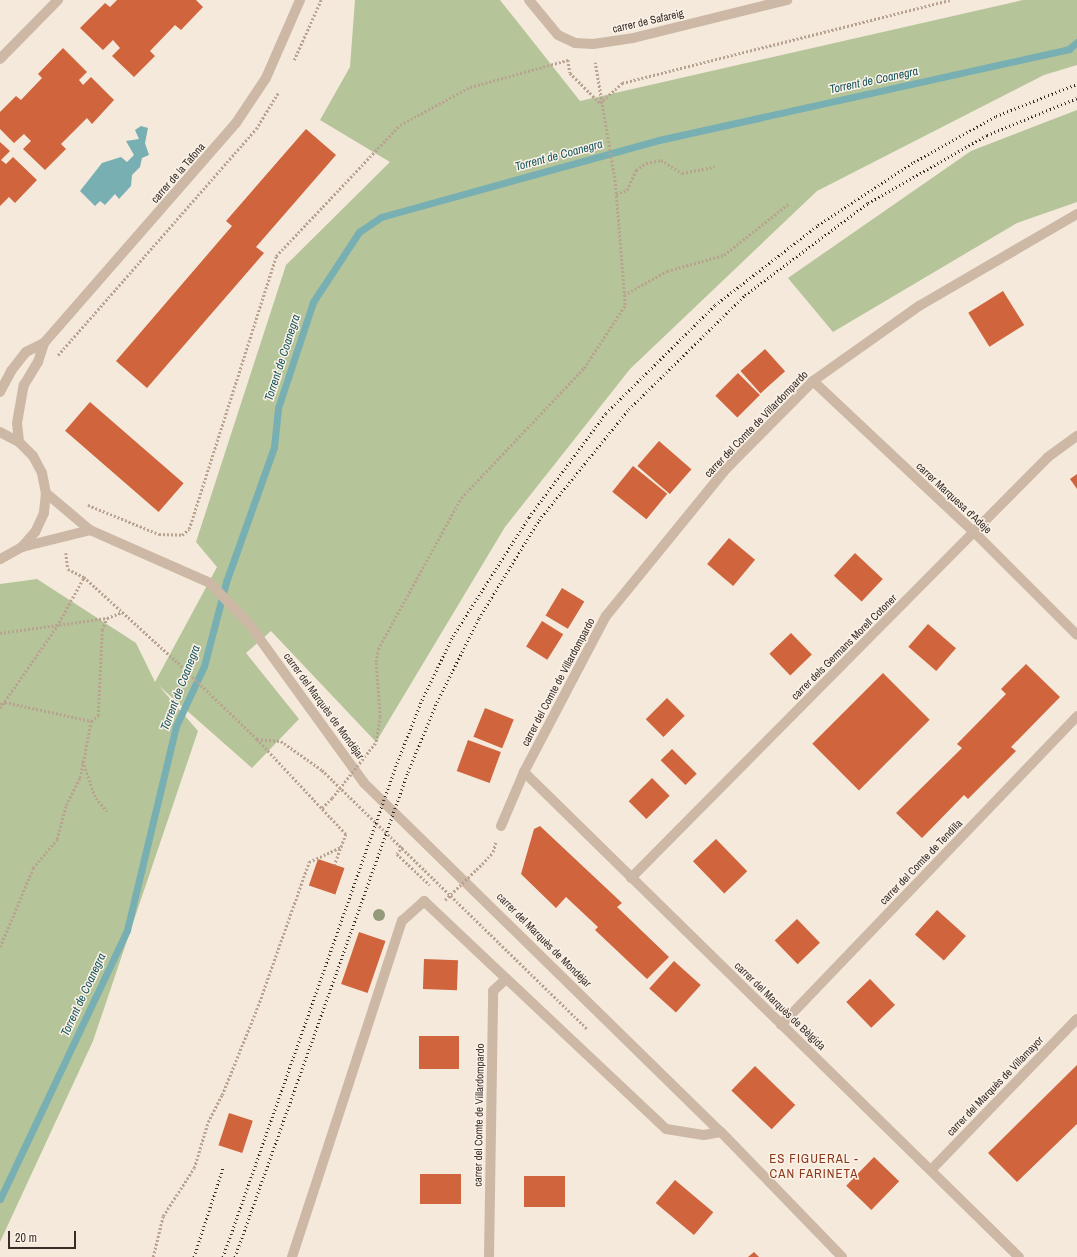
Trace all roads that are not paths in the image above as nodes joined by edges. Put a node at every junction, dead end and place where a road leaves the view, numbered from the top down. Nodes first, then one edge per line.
1 (58, 0) edge
2 (300, 0) edge
3 (529, 0) edge
4 (787, 0) edge
5 (0, 59) edge
6 (1077, 214) edge
7 (44, 343) junction
8 (813, 381) junction
9 (0, 392) edge
10 (0, 432) edge
11 (1077, 436) edge
12 (19, 442) junction
13 (46, 493) junction
14 (90, 530) junction
15 (975, 533) junction
16 (22, 547) junction
17 (0, 558) edge
18 (1077, 635) edge
19 (1077, 716) edge
20 (524, 772) junction
21 (501, 826) road end
22 (631, 878) junction
23 (506, 979) junction
24 (1077, 1019) edge
25 (781, 1025) junction
26 (721, 1132) junction
27 (930, 1170) junction
28 (292, 1257) edge
29 (489, 1257) edge
30 (842, 1257) edge
31 (1019, 1257) edge

1 - 5 street
2 - 7 street, carrer de la Tafona
3 - 4 street, carrer de Safareig
6 - 8 street, carrer del Comte de Villardompardo
7 - 9 street
7 - 12 street
8 - 15 street, carrer Marquesa d'Adeje
8 - 20 street, carrer del Comte de Villardompardo
10 - 12 street
11 - 15 street, carrer dels Germans Morell Cotoner
12 - 13 street
13 - 14 street
13 - 16 street
14 - 16 street
14 - 26 street, carrer del Marquès de Mondéjar
15 - 18 street, carrer Marquesa d'Adeje
15 - 22 street, carrer dels Germans Morell Cotoner
16 - 17 street
19 - 25 street, carrer del Comte de Tendilla
20 - 21 street, carrer del Comte de Villardompardo
20 - 22 street, carrer del Marquès de Bèlgida
22 - 25 street, carrer del Marquès de Bèlgida
23 - 26 street
23 - 28 street
23 - 29 street, carrer del Comte de Villardompardo
24 - 27 street, carrer del Marquès de Villamayor
25 - 27 street, carrer del Marquès de Bèlgida
26 - 30 street, carrer del Marquès de Mondéjar
27 - 31 street, carrer del Marquès de Bèlgida

